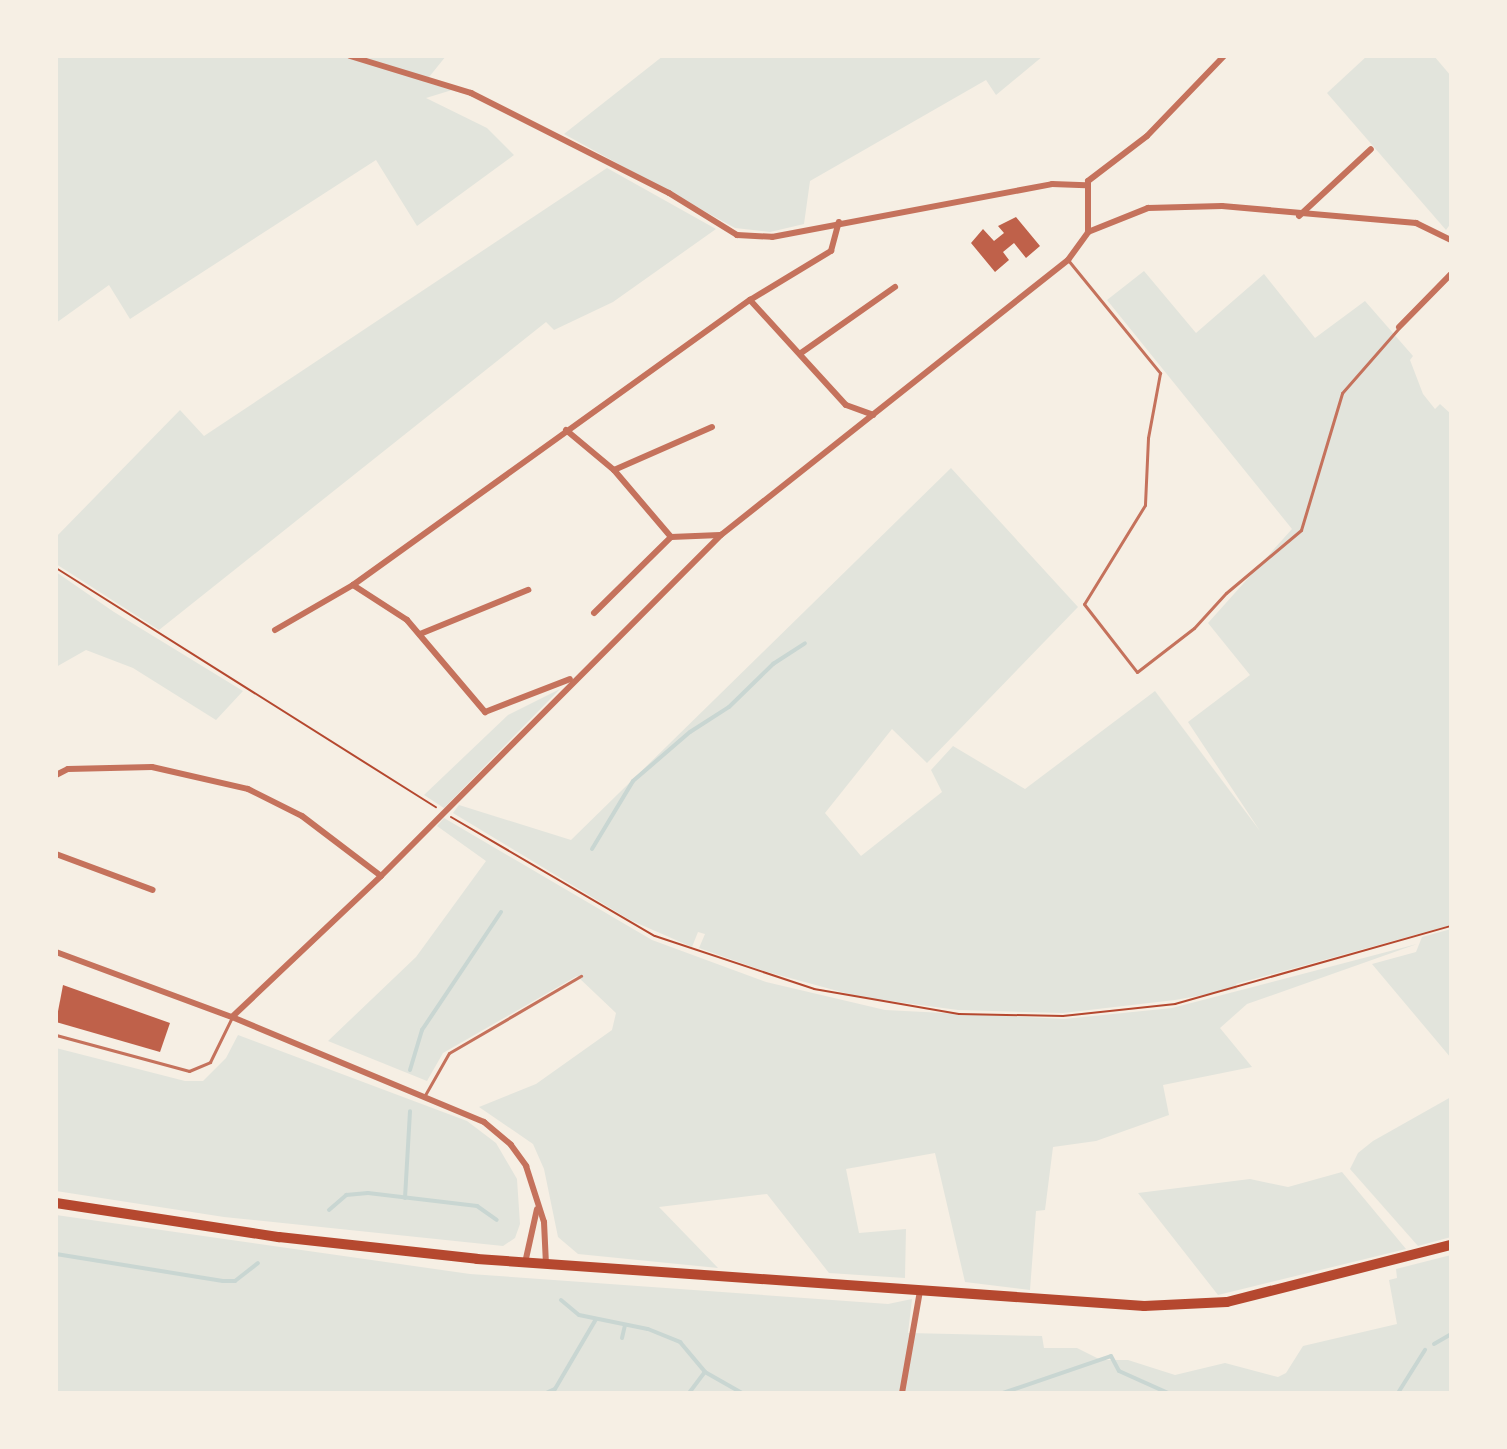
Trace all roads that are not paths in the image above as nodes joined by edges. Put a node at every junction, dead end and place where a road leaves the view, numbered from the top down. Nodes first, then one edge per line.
1 (350, 56) edge
2 (1224, 56) edge
3 (1371, 149) dead end
4 (1086, 185) junction
5 (1299, 216) junction
6 (839, 222) junction
7 (1088, 232) junction
8 (1451, 240) edge
9 (1068, 260) junction
10 (1451, 274) edge
11 (895, 287) dead end
12 (750, 300) junction
13 (1399, 327) joint
14 (801, 353) junction
15 (873, 415) junction
16 (712, 427) dead end
17 (566, 430) junction
18 (614, 470) junction
19 (721, 535) junction
20 (671, 537) junction
21 (353, 585) junction
22 (528, 590) dead end
23 (594, 613) dead end
24 (275, 630) dead end
25 (420, 634) junction
26 (575, 677) junction
27 (56, 775) edge
28 (56, 854) edge
29 (381, 876) junction
30 (153, 890) dead end
31 (56, 952) edge
32 (581, 976) dead end
33 (232, 1017) junction
34 (56, 1035) edge
35 (425, 1095) junction
36 (56, 1203) edge
37 (537, 1209) junction
38 (1451, 1245) edge
39 (525, 1263) junction
40 (546, 1265) junction
41 (920, 1291) junction
42 (902, 1393) edge

1 - 6 street
2 - 4 street
3 - 5 street
4 - 6 street
4 - 7 street
5 - 7 street
5 - 8 street
6 - 12 street
7 - 9 street
9 - 13 lane
9 - 15 street
10 - 13 street
11 - 14 street
12 - 14 street
12 - 17 street
14 - 15 street
15 - 19 street
16 - 18 street
17 - 18 street
17 - 21 street
18 - 20 street
19 - 20 street
19 - 26 street
20 - 23 street
21 - 24 street
21 - 25 street
22 - 25 street
25 - 26 street
26 - 29 street
27 - 29 street
28 - 30 street
29 - 33 street
31 - 33 street
32 - 35 lane
33 - 34 lane
33 - 35 street
35 - 37 street
36 - 39 main road
37 - 39 street
37 - 40 street
38 - 41 main road
39 - 40 main road
40 - 41 main road
41 - 42 street

